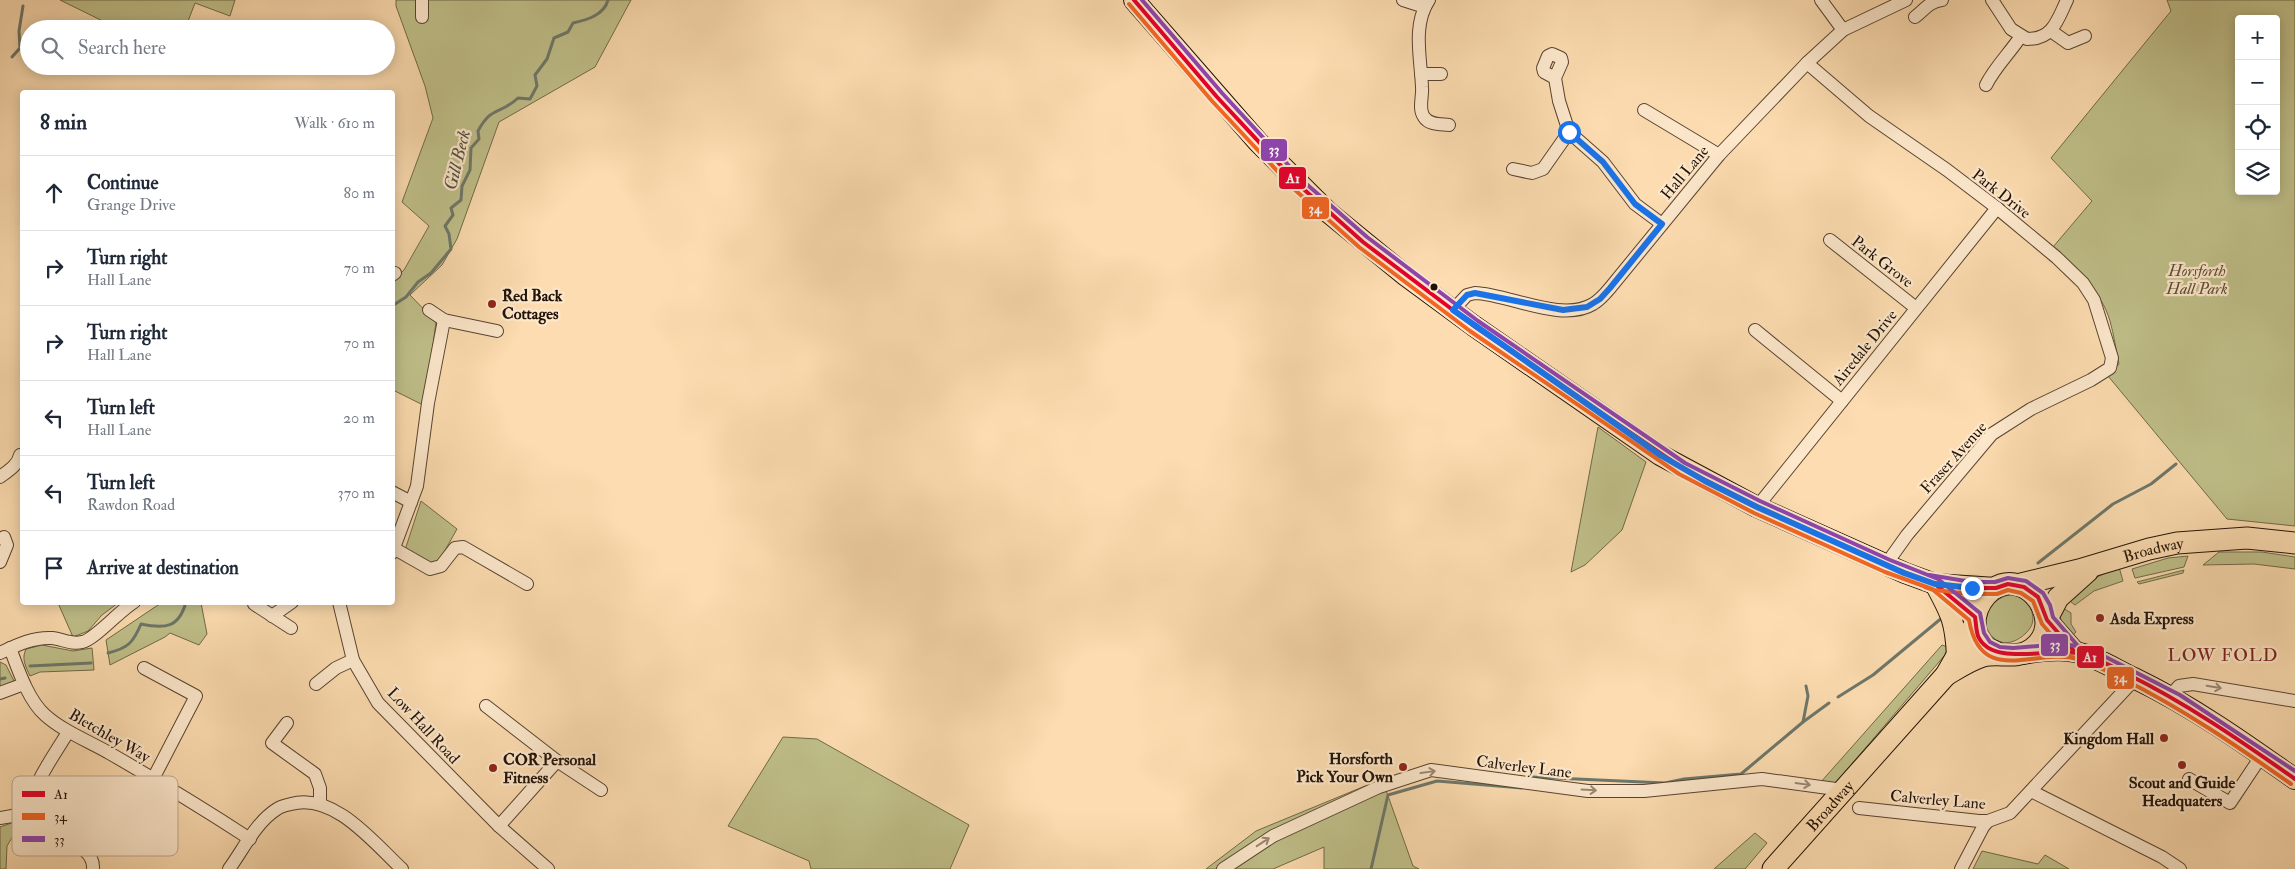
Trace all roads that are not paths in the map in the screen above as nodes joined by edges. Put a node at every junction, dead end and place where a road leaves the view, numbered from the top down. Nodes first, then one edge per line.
1 (422, 0) edge
2 (1134, 0) edge
3 (1403, 0) edge
4 (1821, 0) edge
5 (1906, 0) edge
6 (1942, 0) edge
7 (1992, 0) edge
8 (2067, 0) edge
9 (1427, 3) edge
10 (422, 17) dead end
11 (1915, 17) dead end
12 (1843, 30) junction
13 (2051, 31) junction
14 (2021, 36) junction
15 (2085, 36) dead end
16 (1807, 63) junction
17 (1421, 74) junction
18 (1441, 74) dead end
19 (1555, 78) dead end
20 (1986, 85) dead end
21 (1644, 110) dead end
22 (1448, 125) dead end
23 (1569, 132) junction
24 (1719, 155) junction
25 (1513, 169) dead end
26 (1997, 208) junction
27 (1662, 224) junction
28 (1830, 240) dead end
29 (1916, 308) junction
30 (429, 310) dead end
31 (1453, 310) junction
32 (444, 320) junction
33 (1754, 330) dead end
34 (497, 332) dead end
35 (2091, 380) joint
36 (1842, 401) junction
37 (20, 458) edge
38 (0, 477) edge
39 (395, 494) edge
40 (411, 502) junction
41 (1757, 507) junction
42 (4, 536) dead end
43 (2295, 543) edge
44 (395, 548) edge
45 (395, 552) edge
46 (0, 562) edge
47 (1888, 566) junction
48 (2094, 566) junction
49 (527, 584) dead end
50 (1935, 584) junction
51 (2017, 585) junction
52 (1996, 588) junction
53 (129, 605) edge
54 (256, 605) edge
55 (288, 605) edge
56 (340, 605) edge
57 (272, 616) junction
58 (2047, 619) junction
59 (1975, 621) junction
60 (291, 628) dead end
61 (5, 651) edge
62 (2074, 651) junction
63 (1957, 654) junction
64 (2023, 654) junction
65 (2001, 655) junction
66 (353, 660) junction
67 (144, 668) dead end
68 (1946, 675) junction
69 (2135, 678) junction
70 (24, 684) junction
71 (316, 684) dead end
72 (0, 693) edge
73 (2170, 696) junction
74 (2295, 701) edge
75 (486, 706) dead end
76 (287, 723) dead end
77 (68, 732) junction
78 (2262, 755) junction
79 (557, 761) junction
80 (43, 776) edge
81 (150, 776) edge
82 (154, 776) edge
83 (2295, 779) edge
84 (2189, 780) dead end
85 (601, 790) dead end
86 (1843, 790) junction
87 (2031, 791) junction
88 (178, 794) edge
89 (320, 804) junction
90 (1859, 808) dead end
91 (1988, 821) junction
92 (499, 826) junction
93 (250, 839) junction
94 (89, 856) edge
95 (97, 867) edge
96 (229, 869) edge
97 (402, 869) edge
98 (548, 869) edge
99 (1223, 869) edge
100 (1773, 869) edge
101 (1961, 869) edge
102 (2180, 869) edge

1 - 10 street
2 - 31 main road
3 - 9 street
4 - 12 street
5 - 12 street, Hall Lane
6 - 11 street
7 - 14 street
8 - 13 street
9 - 17 street
12 - 16 street, Hall Lane
13 - 14 street
13 - 15 street
14 - 20 street
16 - 24 street, Hall Lane
16 - 26 street, Park Drive
17 - 18 street
17 - 22 street
19 - 23 street
21 - 24 street
23 - 25 street
23 - 27 street
24 - 27 street, Hall Lane
26 - 29 street, Airedale Drive
26 - 35 street, Park Drive
27 - 31 street, Hall Lane
28 - 29 street, Park Grove
29 - 36 street, Airedale Drive
30 - 32 street
31 - 41 main road
32 - 34 street
32 - 40 street
33 - 36 street
35 - 47 street, Fraser Avenue
36 - 41 street, Airedale Drive
37 - 38 street
39 - 40 street
40 - 44 street
41 - 47 main road
42 - 46 street
43 - 48 highway, Broadway
45 - 49 street
47 - 50 main road
48 - 51 highway, Broadway
48 - 58 highway
50 - 52 main road
50 - 59 main road
50 - 63 main road
51 - 52 highway
51 - 58 highway
52 - 59 highway
53 - 61 street
54 - 57 street
55 - 57 street
56 - 66 street, Low Hall Road
57 - 60 street
58 - 62 main road
58 - 64 highway
59 - 63 highway
59 - 65 highway
61 - 70 street, Bletchley Way
62 - 64 main road
62 - 69 main road
63 - 68 highway
64 - 65 highway
65 - 68 highway
66 - 71 street
66 - 92 street, Low Hall Road
67 - 82 street
68 - 86 highway, Broadway
69 - 73 main road
69 - 87 street, Calverley Lane
70 - 72 street
70 - 77 street, Bletchley Way
73 -> 74 street
73 - 78 main road
75 - 79 street
76 - 89 street
77 - 80 street
77 - 81 street, Bletchley Way
78 - 83 main road
78 - 84 street
79 - 85 street
79 - 92 street
99 -> 86 street, Calverley Lane
86 - 100 highway, Broadway
87 - 91 street, Calverley Lane
87 - 102 street
88 - 93 street, Bletchley Way
89 - 93 street
89 - 97 street
90 - 91 street, Calverley Lane
91 - 101 street
92 - 98 street, Low Hall Road
93 - 96 street
94 - 95 street

